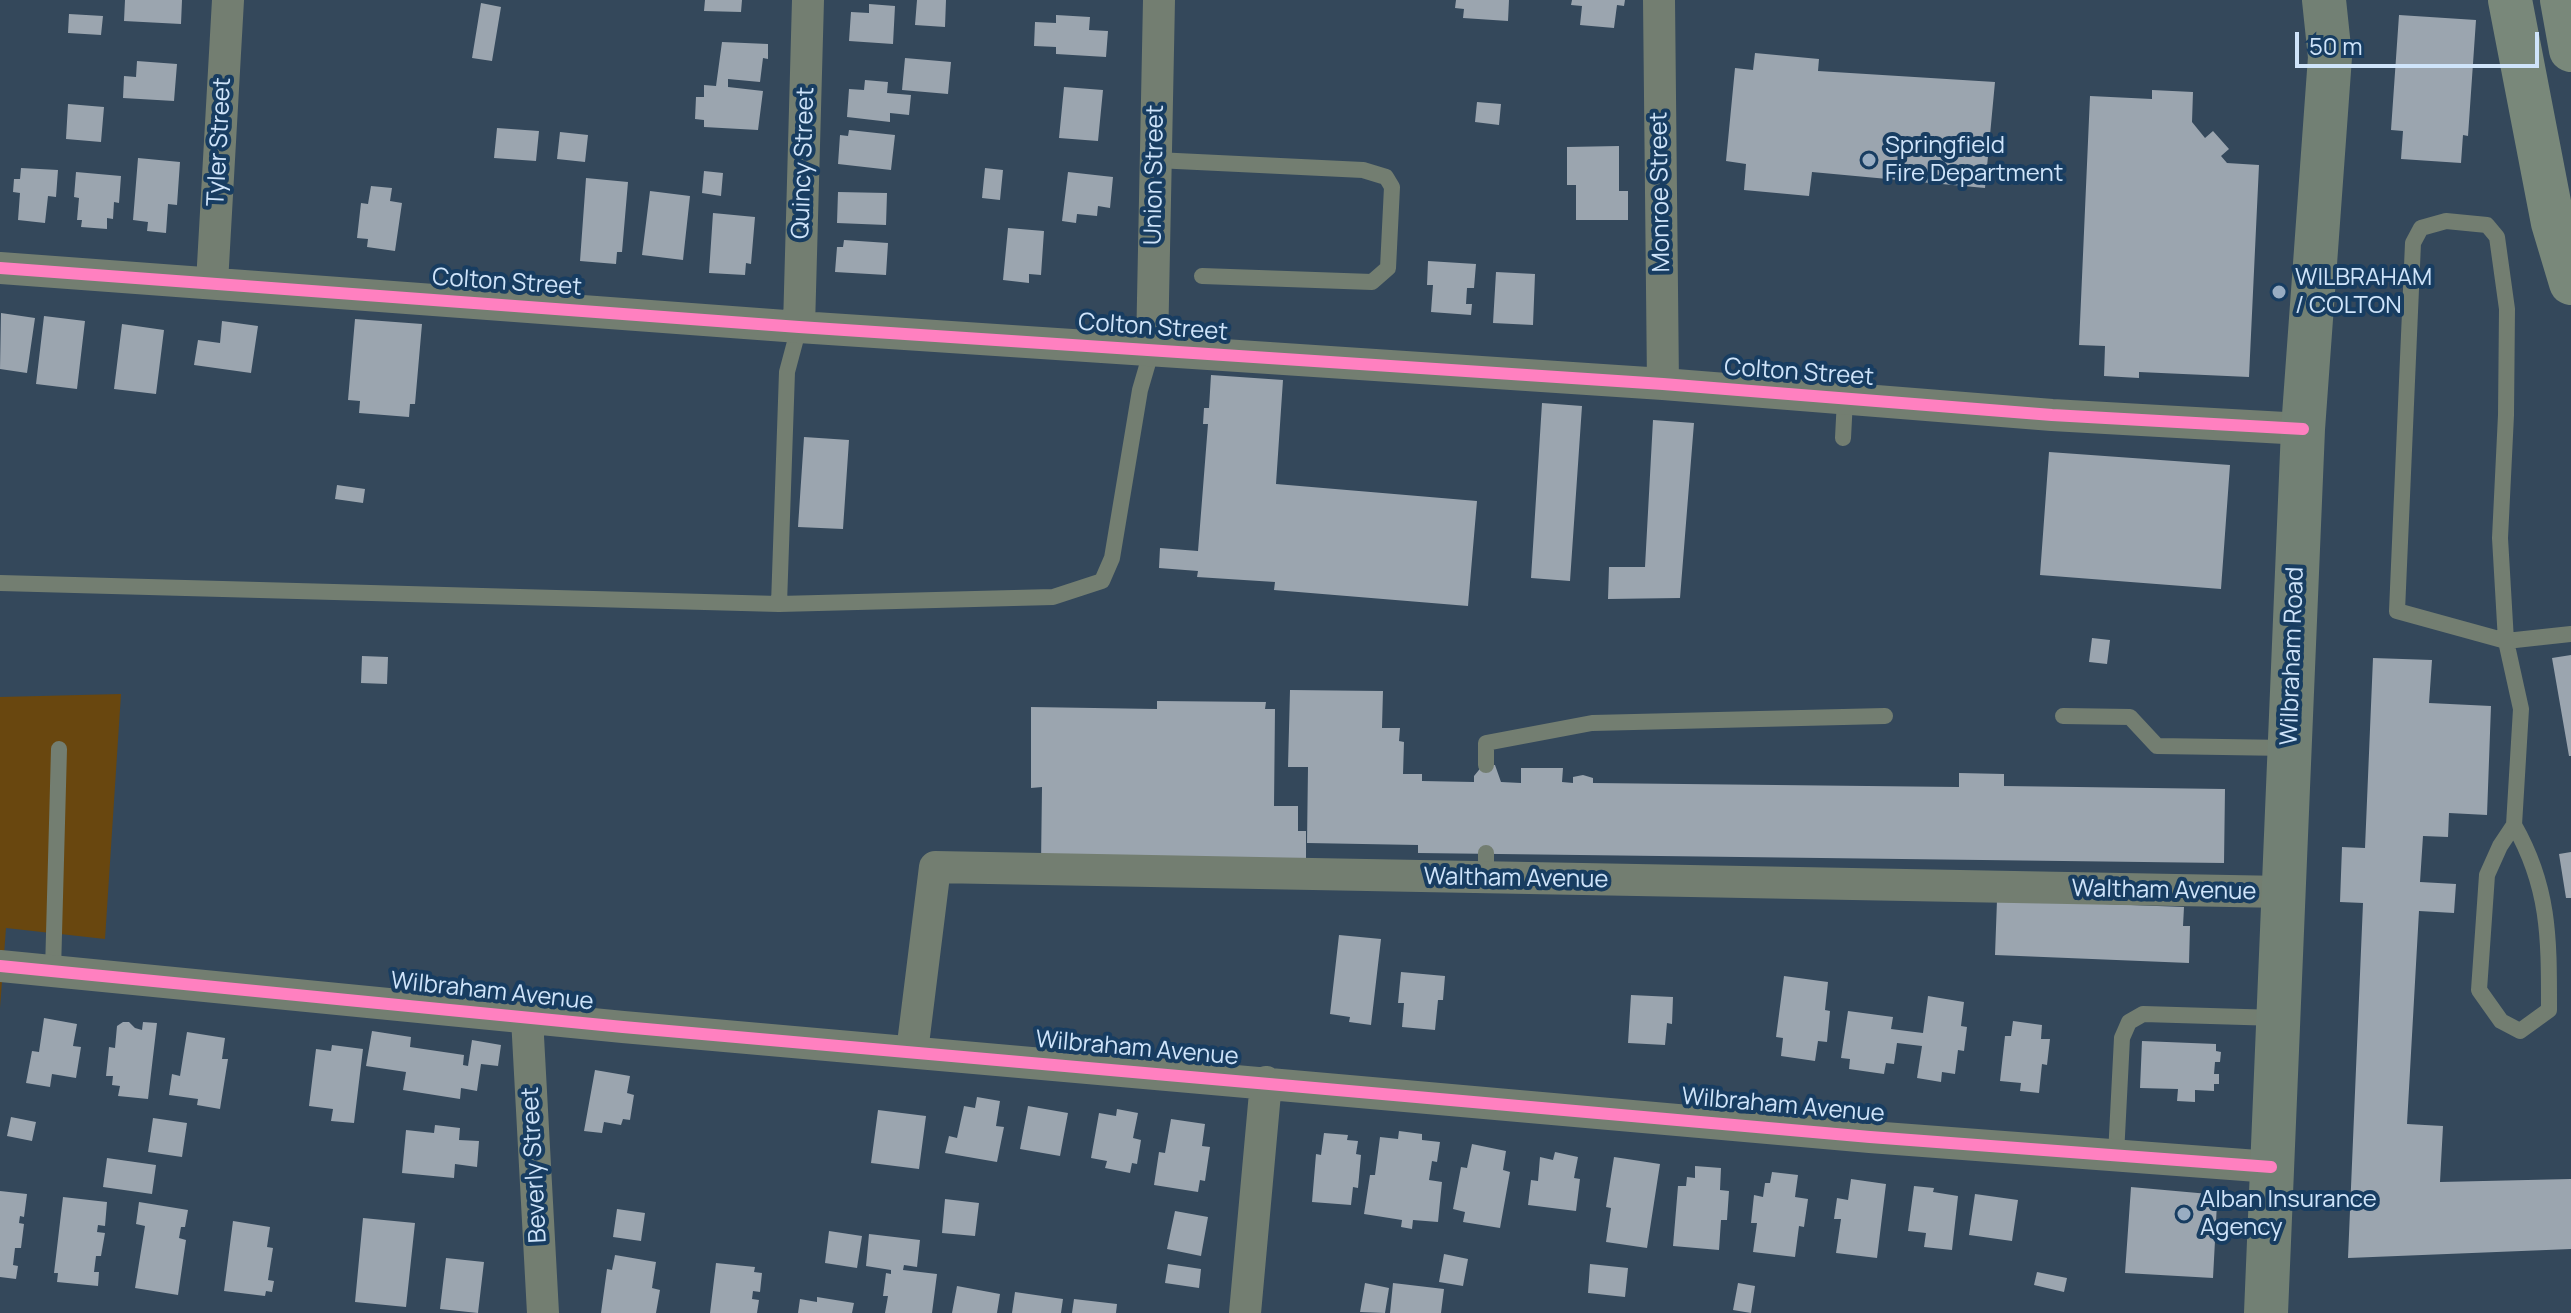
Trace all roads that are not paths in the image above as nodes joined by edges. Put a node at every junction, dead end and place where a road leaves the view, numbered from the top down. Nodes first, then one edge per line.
1 (228, 0) edge
2 (808, 0) edge
3 (1159, 0) edge
4 (1659, 0) edge
5 (2324, 0) edge
6 (2510, 0) edge
7 (2562, 0) edge
8 (2571, 50) edge
9 (1156, 160) junction
10 (0, 268) edge
11 (1202, 276) dead end
12 (212, 283) junction
13 (2571, 283) edge
14 (799, 327) junction
15 (1152, 349) junction
16 (1663, 384) junction
17 (1845, 399) junction
18 (2303, 429) junction
19 (1843, 438) dead end
20 (0, 583) edge
21 (779, 604) junction
22 (2571, 634) edge
23 (2506, 641) junction
24 (1885, 716) dead end
25 (2063, 716) dead end
26 (2290, 748) junction
27 (59, 749) dead end
28 (1486, 765) dead end
29 (2514, 825) junction
30 (2284, 892) junction
31 (0, 966) edge
32 (53, 971) junction
33 (527, 1018) junction
34 (2278, 1018) junction
35 (912, 1052) junction
36 (1266, 1082) junction
37 (2116, 1155) junction
38 (2271, 1167) junction
39 (543, 1313) edge
40 (1245, 1313) edge
41 (2266, 1313) edge

1 - 12 street, Tyler Street
2 - 14 street, Quincy Street
3 - 9 street, Union Street
4 - 16 street, Monroe Street
5 - 18 main road, Wilbraham Road
6 - 13 main road
7 - 8 main road
9 - 11 lane
9 - 15 street, Union Street
10 - 12 street, Colton Street
12 - 14 street, Colton Street
14 - 15 street, Colton Street
14 - 21 lane
15 - 16 street, Colton Street
15 - 21 lane
16 - 17 street, Colton Street
17 - 18 street, Colton Street
17 - 19 lane
18 - 26 main road, Wilbraham Road
20 - 21 lane
22 - 23 lane
23 - 23 lane
23 - 29 lane
24 - 28 lane
25 - 26 lane
26 - 30 main road, Wilbraham Road
27 - 32 lane
29 - 29 lane
30 - 34 main road, Wilbraham Road
30 - 35 street, Waltham Avenue
31 - 32 street, Wilbraham Avenue
32 - 33 street, Wilbraham Avenue
33 - 35 street, Wilbraham Avenue
33 - 39 street, Beverly Street
34 - 37 lane
34 - 38 main road, Wilbraham Road
35 - 36 street, Wilbraham Avenue
36 - 37 street, Wilbraham Avenue
36 - 40 street
37 - 38 street, Wilbraham Avenue
38 - 41 main road, Wilbraham Road

